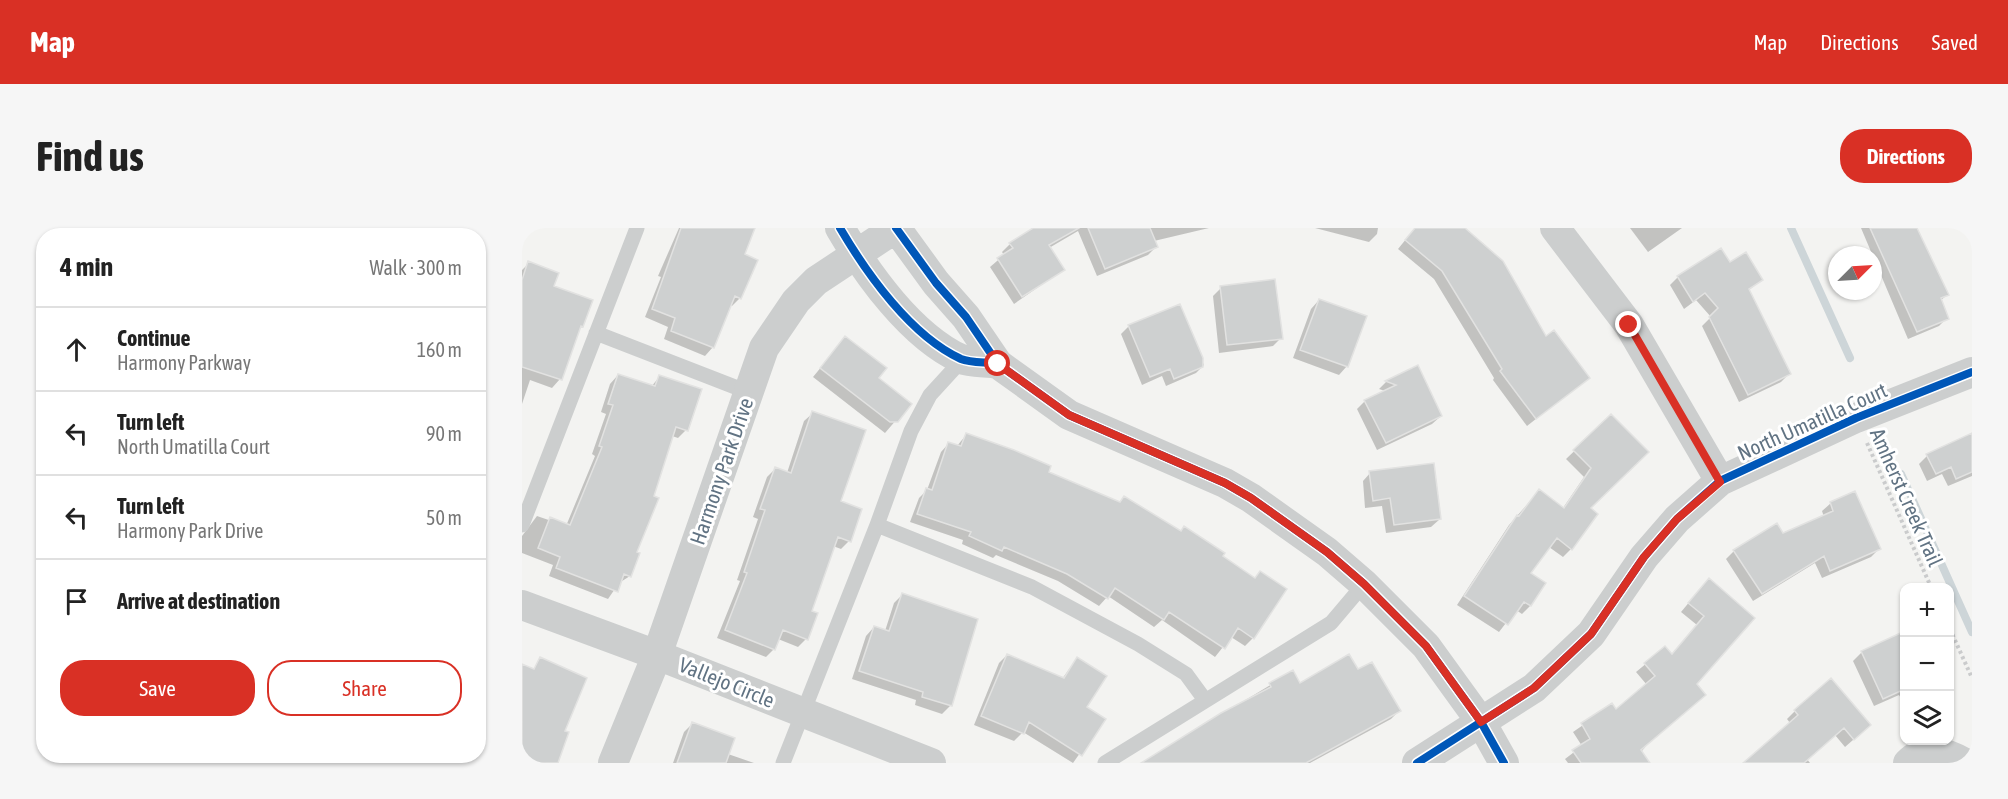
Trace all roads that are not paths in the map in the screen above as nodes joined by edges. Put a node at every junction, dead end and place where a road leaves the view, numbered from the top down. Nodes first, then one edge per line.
1 (637, 228) edge
2 (840, 228) edge
3 (896, 228) edge
4 (1555, 228) edge
5 (855, 254) junction
6 (596, 333) junction
7 (962, 360) junction
8 (998, 364) junction
9 (1972, 372) edge
10 (748, 392) junction
11 (1720, 482) junction
12 (522, 525) edge
13 (877, 525) junction
14 (1364, 584) junction
15 (522, 605) edge
16 (657, 655) junction
17 (1205, 700) junction
18 (802, 712) junction
19 (1481, 722) junction
20 (613, 763) edge
21 (783, 763) edge
22 (931, 763) edge
23 (1105, 763) edge
24 (1417, 763) edge
25 (1504, 763) edge
26 (1908, 763) edge
27 (1965, 763) edge

1 - 6 lane
2 - 5 street
3 - 5 street, Harmony Park Drive
3 - 8 street
4 - 11 street
5 - 7 street
5 - 10 street, Harmony Park Drive
6 - 10 lane
6 - 12 lane
7 - 8 street
7 - 13 lane
8 - 14 street
9 - 11 street, North Umatilla Court
10 - 16 street, Harmony Park Drive
11 - 19 street, North Umatilla Court
13 - 17 lane
13 - 18 lane
14 - 17 lane
14 - 19 street
15 - 16 street, Vallejo Circle
16 - 18 street, Vallejo Circle
16 - 20 street, Harmony Park Drive
17 - 23 lane
18 - 21 lane
18 - 22 street, Vallejo Circle
19 - 24 street, North Umatilla Court
19 - 25 street
26 - 27 street

